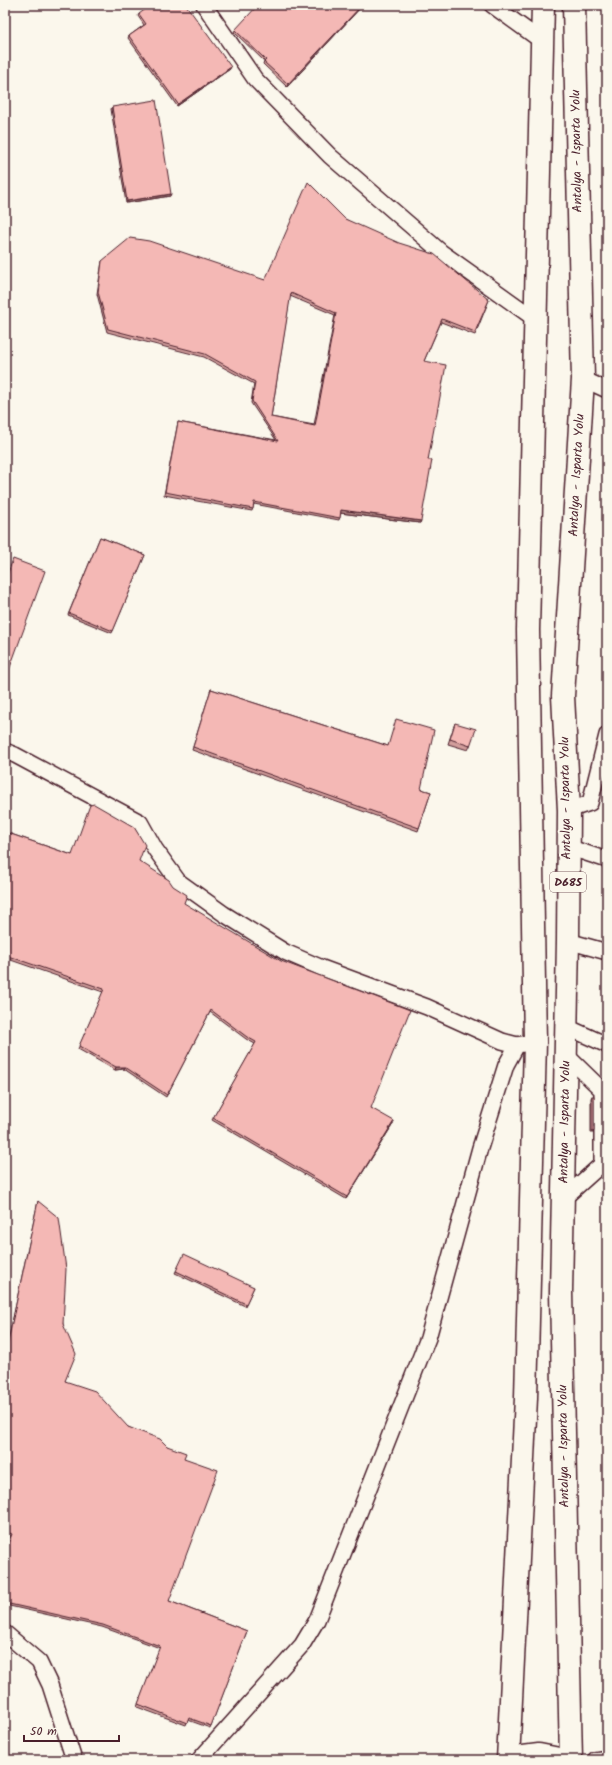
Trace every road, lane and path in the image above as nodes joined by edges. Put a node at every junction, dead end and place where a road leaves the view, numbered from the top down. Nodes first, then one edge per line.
1 (204, 5) edge
2 (492, 5) edge
3 (543, 5) edge
4 (574, 5) edge
5 (543, 42) junction
6 (535, 319) junction
7 (583, 379) junction
8 (607, 390) edge
9 (607, 735) edge
10 (5, 751) edge
11 (568, 810) junction
12 (568, 848) junction
13 (607, 860) edge
14 (568, 941) junction
15 (607, 952) edge
16 (567, 1027) junction
17 (526, 1044) junction
18 (607, 1045) edge
19 (566, 1055) junction
20 (563, 1199) junction
21 (5, 1633) edge
22 (607, 1758) edge
23 (74, 1760) edge
24 (199, 1760) edge
25 (507, 1760) edge
26 (564, 1760) edge
27 (571, 1760) edge
28 (595, 1760) edge

1 - 6 street
2 - 5 street
3 - 5 highway, D685
4 - 7 highway, Antalya - Isparta Yolu / D685
5 - 6 highway, D685
6 - 17 highway, D685
7 - 8 street
7 - 11 highway, Antalya - Isparta Yolu / D685
9 - 11 street
10 - 17 street
11 - 12 highway, Antalya - Isparta Yolu / D685
12 - 13 street
12 - 14 highway, Antalya - Isparta Yolu / D685
14 - 15 street
14 - 16 highway, Antalya - Isparta Yolu / D685
16 - 18 street
16 - 19 highway, Antalya - Isparta Yolu / D685
17 - 24 street
17 - 25 highway, D685
19 - 20 highway, Antalya - Isparta Yolu / D685
19 - 20 street
20 - 27 highway, Antalya - Isparta Yolu / D685
21 - 23 street
22 - 28 street
25 - 26 highway

